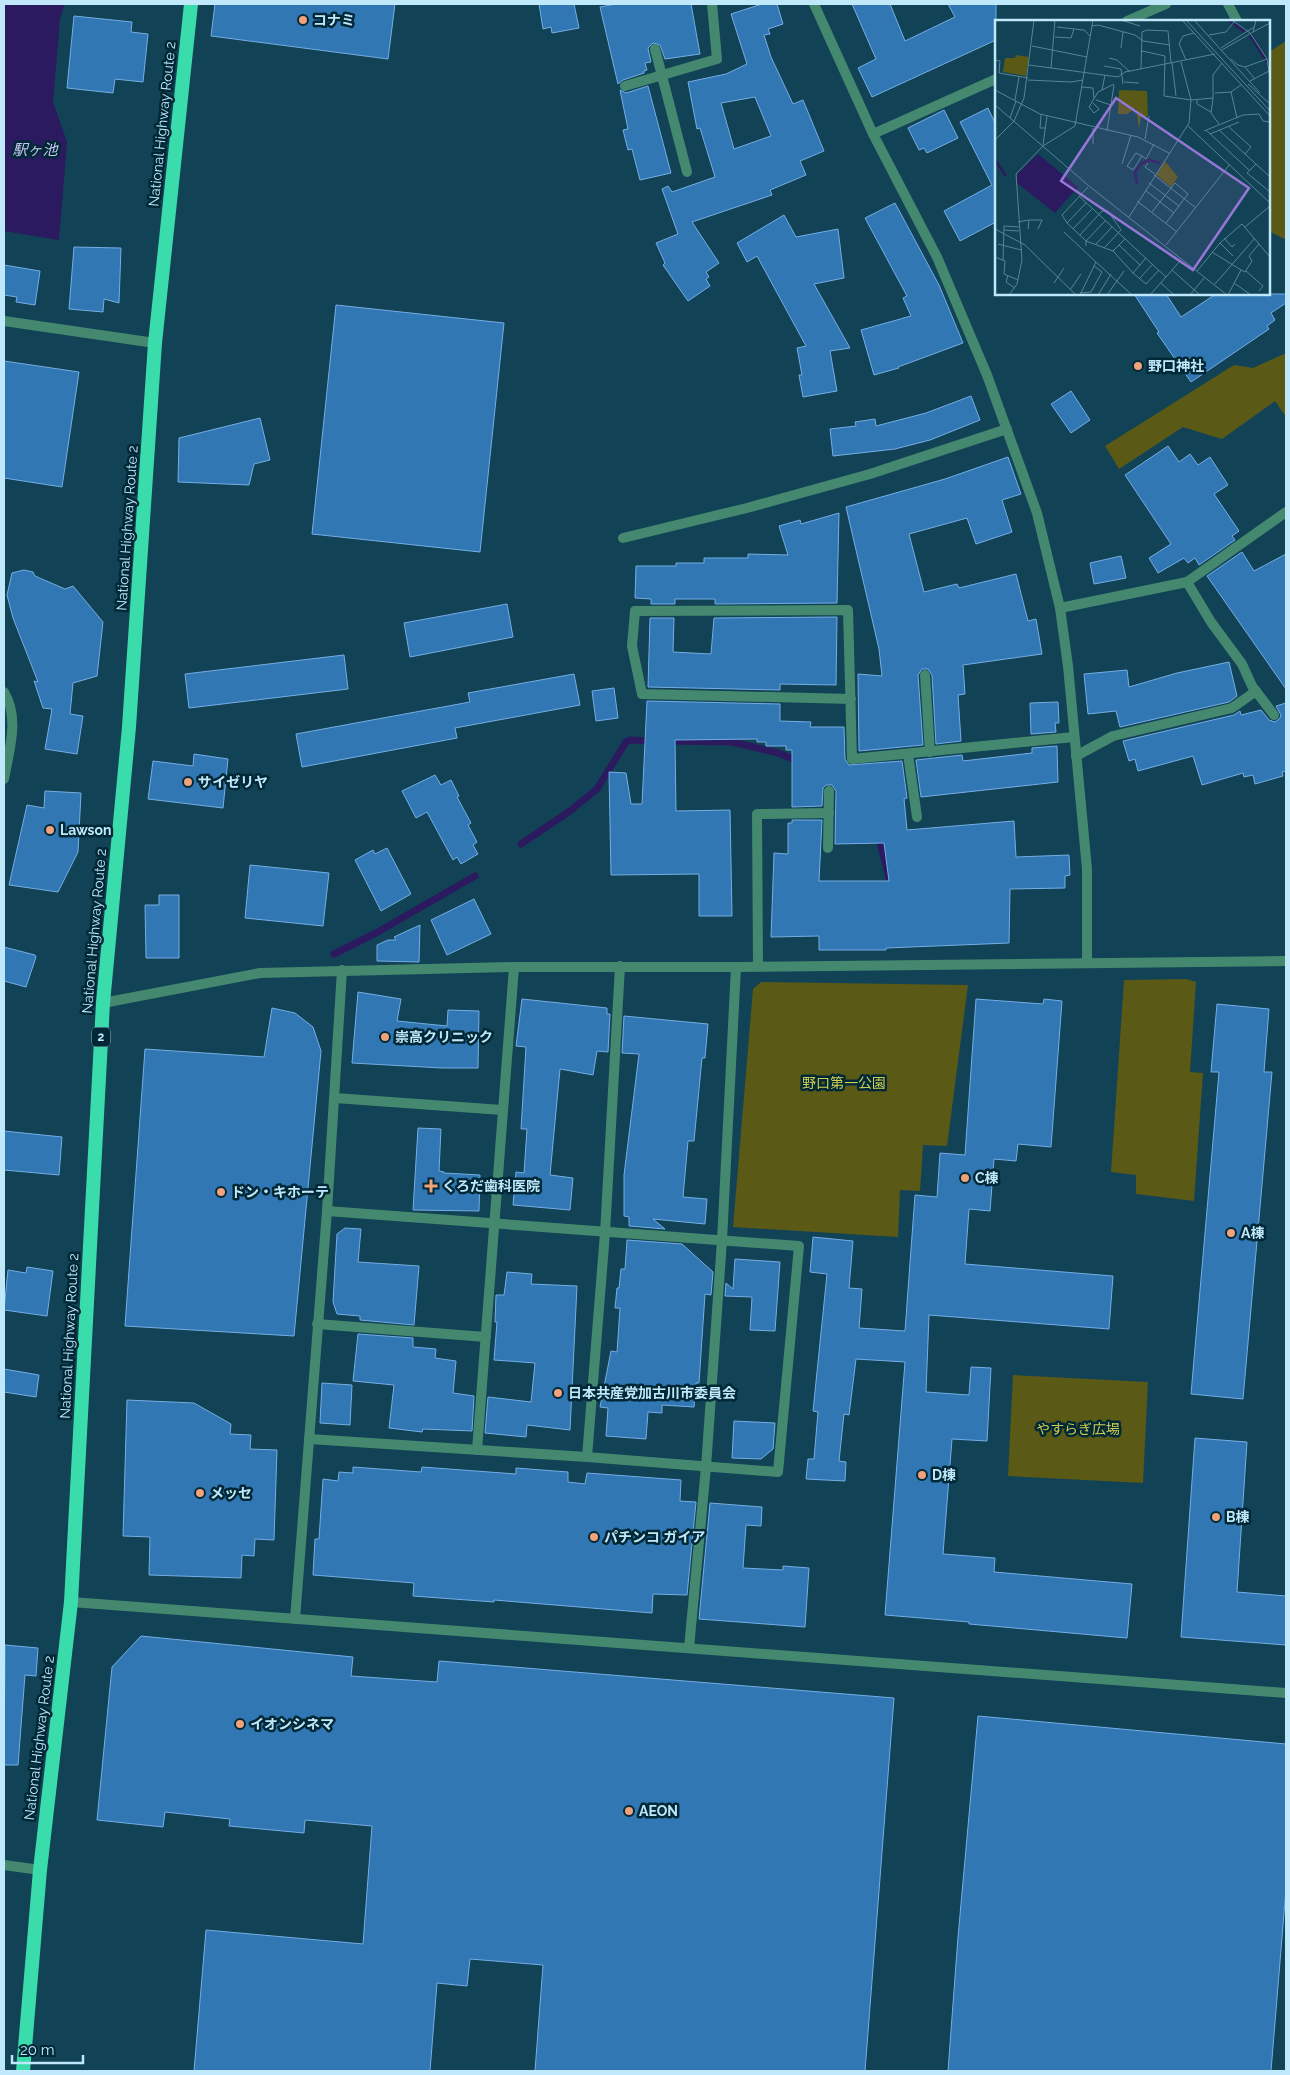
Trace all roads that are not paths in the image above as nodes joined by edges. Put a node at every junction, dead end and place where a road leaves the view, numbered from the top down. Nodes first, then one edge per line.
1 (192, 4) edge
2 (712, 4) edge
3 (814, 4) edge
4 (1166, 4) edge
5 (1228, 4) edge
6 (1129, 20) edge
7 (1236, 20) edge
8 (655, 49) dead end
9 (662, 75) junction
10 (995, 79) edge
11 (625, 86) dead end
12 (873, 134) junction
13 (687, 172) dead end
14 (4, 321) edge
15 (156, 343) junction
16 (1007, 429) junction
17 (1286, 512) edge
18 (623, 538) dead end
19 (1186, 582) junction
20 (1060, 608) junction
21 (925, 675) dead end
22 (1256, 691) junction
23 (4, 692) edge
24 (851, 699) junction
25 (1274, 716) dead end
26 (1074, 737) junction
27 (930, 752) junction
28 (908, 754) junction
29 (1076, 756) junction
30 (4, 779) edge
31 (829, 791) dead end
32 (829, 813) junction
33 (917, 817) dead end
34 (828, 848) dead end
35 (1286, 961) edge
36 (1087, 962) junction
37 (620, 966) junction
38 (758, 966) junction
39 (514, 967) junction
40 (736, 967) junction
41 (342, 970) junction
42 (102, 1003) junction
43 (335, 1098) junction
44 (502, 1110) junction
45 (327, 1211) junction
46 (494, 1224) junction
47 (605, 1233) junction
48 (722, 1240) junction
49 (317, 1324) junction
50 (486, 1337) junction
51 (309, 1439) junction
52 (477, 1450) junction
53 (586, 1457) junction
54 (706, 1467) junction
55 (71, 1602) junction
56 (295, 1619) junction
57 (689, 1648) junction
58 (1286, 1693) edge
59 (4, 1866) edge
60 (40, 1870) junction
61 (24, 2071) edge

1 - 15 highway, National Highway Route 2 / 2
2 - 9 street
3 - 12 street
4 - 6 street
5 - 7 street
8 - 9 street
9 - 11 street
9 - 13 street
10 - 12 street
12 - 16 street
14 - 15 street
15 - 42 highway, National Highway Route 2 / 2
16 - 18 street
16 - 20 street
17 - 19 street
19 - 20 street
19 - 22 street
20 - 26 street
21 - 27 street
22 - 25 street
22 - 29 street
23 - 30 street
24 - 24 street
24 - 28 street
26 - 27 street
26 - 29 street
27 - 28 street
28 - 33 street
29 - 36 street
31 - 32 street
32 - 34 street
32 - 38 street
35 - 36 street
36 - 38 street
37 - 39 street
37 - 40 street
37 - 47 street
38 - 40 street
39 - 41 street
39 - 44 street
40 - 48 street
41 - 42 street
41 - 43 street
42 - 55 highway, National Highway Route 2 / 2
43 - 44 street
43 - 45 street
44 - 46 street
45 - 46 street
45 - 49 street
46 - 47 street
46 - 50 street
47 - 48 street
47 - 53 street
48 - 54 street
48 - 54 street
49 - 50 street
49 - 51 street
50 - 52 street
51 - 52 street
51 - 56 street
52 - 53 street
53 - 54 street
54 - 57 street
55 - 56 street
55 - 60 highway, National Highway Route 2 / 2
56 - 57 street
57 - 58 street
59 - 60 street
60 - 61 highway, National Highway Route 2 / 2

